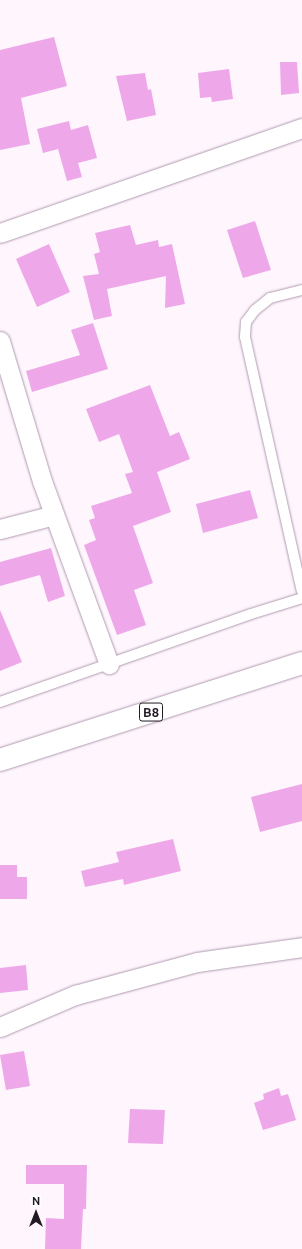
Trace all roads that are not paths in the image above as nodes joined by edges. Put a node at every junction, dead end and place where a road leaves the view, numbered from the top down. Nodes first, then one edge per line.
1 (302, 128) edge
2 (0, 233) edge
3 (302, 290) edge
4 (0, 341) edge
5 (54, 514) junction
6 (0, 529) edge
7 (302, 591) edge
8 (302, 598) edge
9 (302, 663) edge
10 (109, 664) junction
11 (0, 702) edge
12 (0, 760) edge
13 (302, 947) edge
14 (0, 1027) edge

1 - 2 street
3 - 7 lane
4 - 5 street
5 - 6 street
5 - 10 street
8 - 10 lane
9 - 12 highway, B8
10 - 11 lane
13 - 14 street

